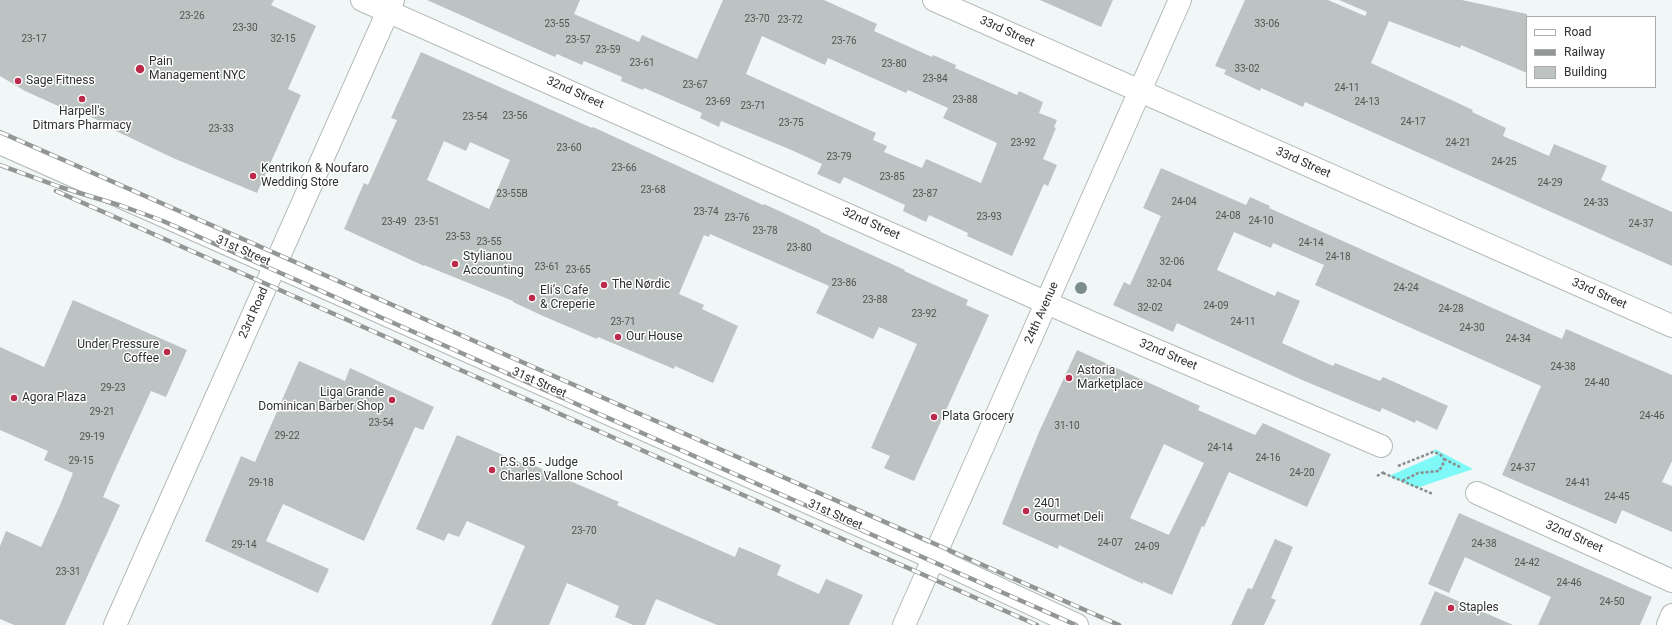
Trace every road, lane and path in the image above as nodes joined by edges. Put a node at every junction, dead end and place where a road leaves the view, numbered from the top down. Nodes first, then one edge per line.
1 (362, 0) edge
2 (934, 0) edge
3 (1180, 0) edge
4 (390, 5) edge
5 (1140, 91) junction
6 (0, 143) edge
7 (275, 266) junction
8 (1047, 302) junction
9 (1672, 326) edge
10 (1381, 446) dead end
11 (1444, 459) junction
12 (1397, 466) dead end
13 (1460, 467) dead end
14 (1390, 469) dead end
15 (1383, 472) junction
16 (1377, 476) dead end
17 (1402, 481) junction
18 (1477, 493) dead end
19 (1433, 494) dead end
20 (933, 558) junction
21 (1672, 581) edge
22 (1672, 615) edge
23 (115, 625) edge
24 (904, 625) edge
25 (1077, 625) edge
26 (1668, 625) edge

1 - 4 street, 32nd Street
2 - 5 street, 33rd Street
3 - 5 street, 24th Avenue
4 - 7 street, 23rd Road
4 - 8 street, 32nd Street
5 - 8 street, 24th Avenue
5 - 9 street, 33rd Street
6 - 7 street, 31st Street
7 - 20 street, 31st Street
7 - 23 street, 23rd Road
8 - 10 street, 32nd Street
8 - 20 street, 24th Avenue
11 - 12 path
11 - 13 path
11 - 17 path
14 - 15 path
15 - 16 path
15 - 17 path
17 - 19 path
18 - 21 street, 32nd Street
20 - 24 street, 24th Avenue
20 - 25 street, 31st Street
22 - 26 street

